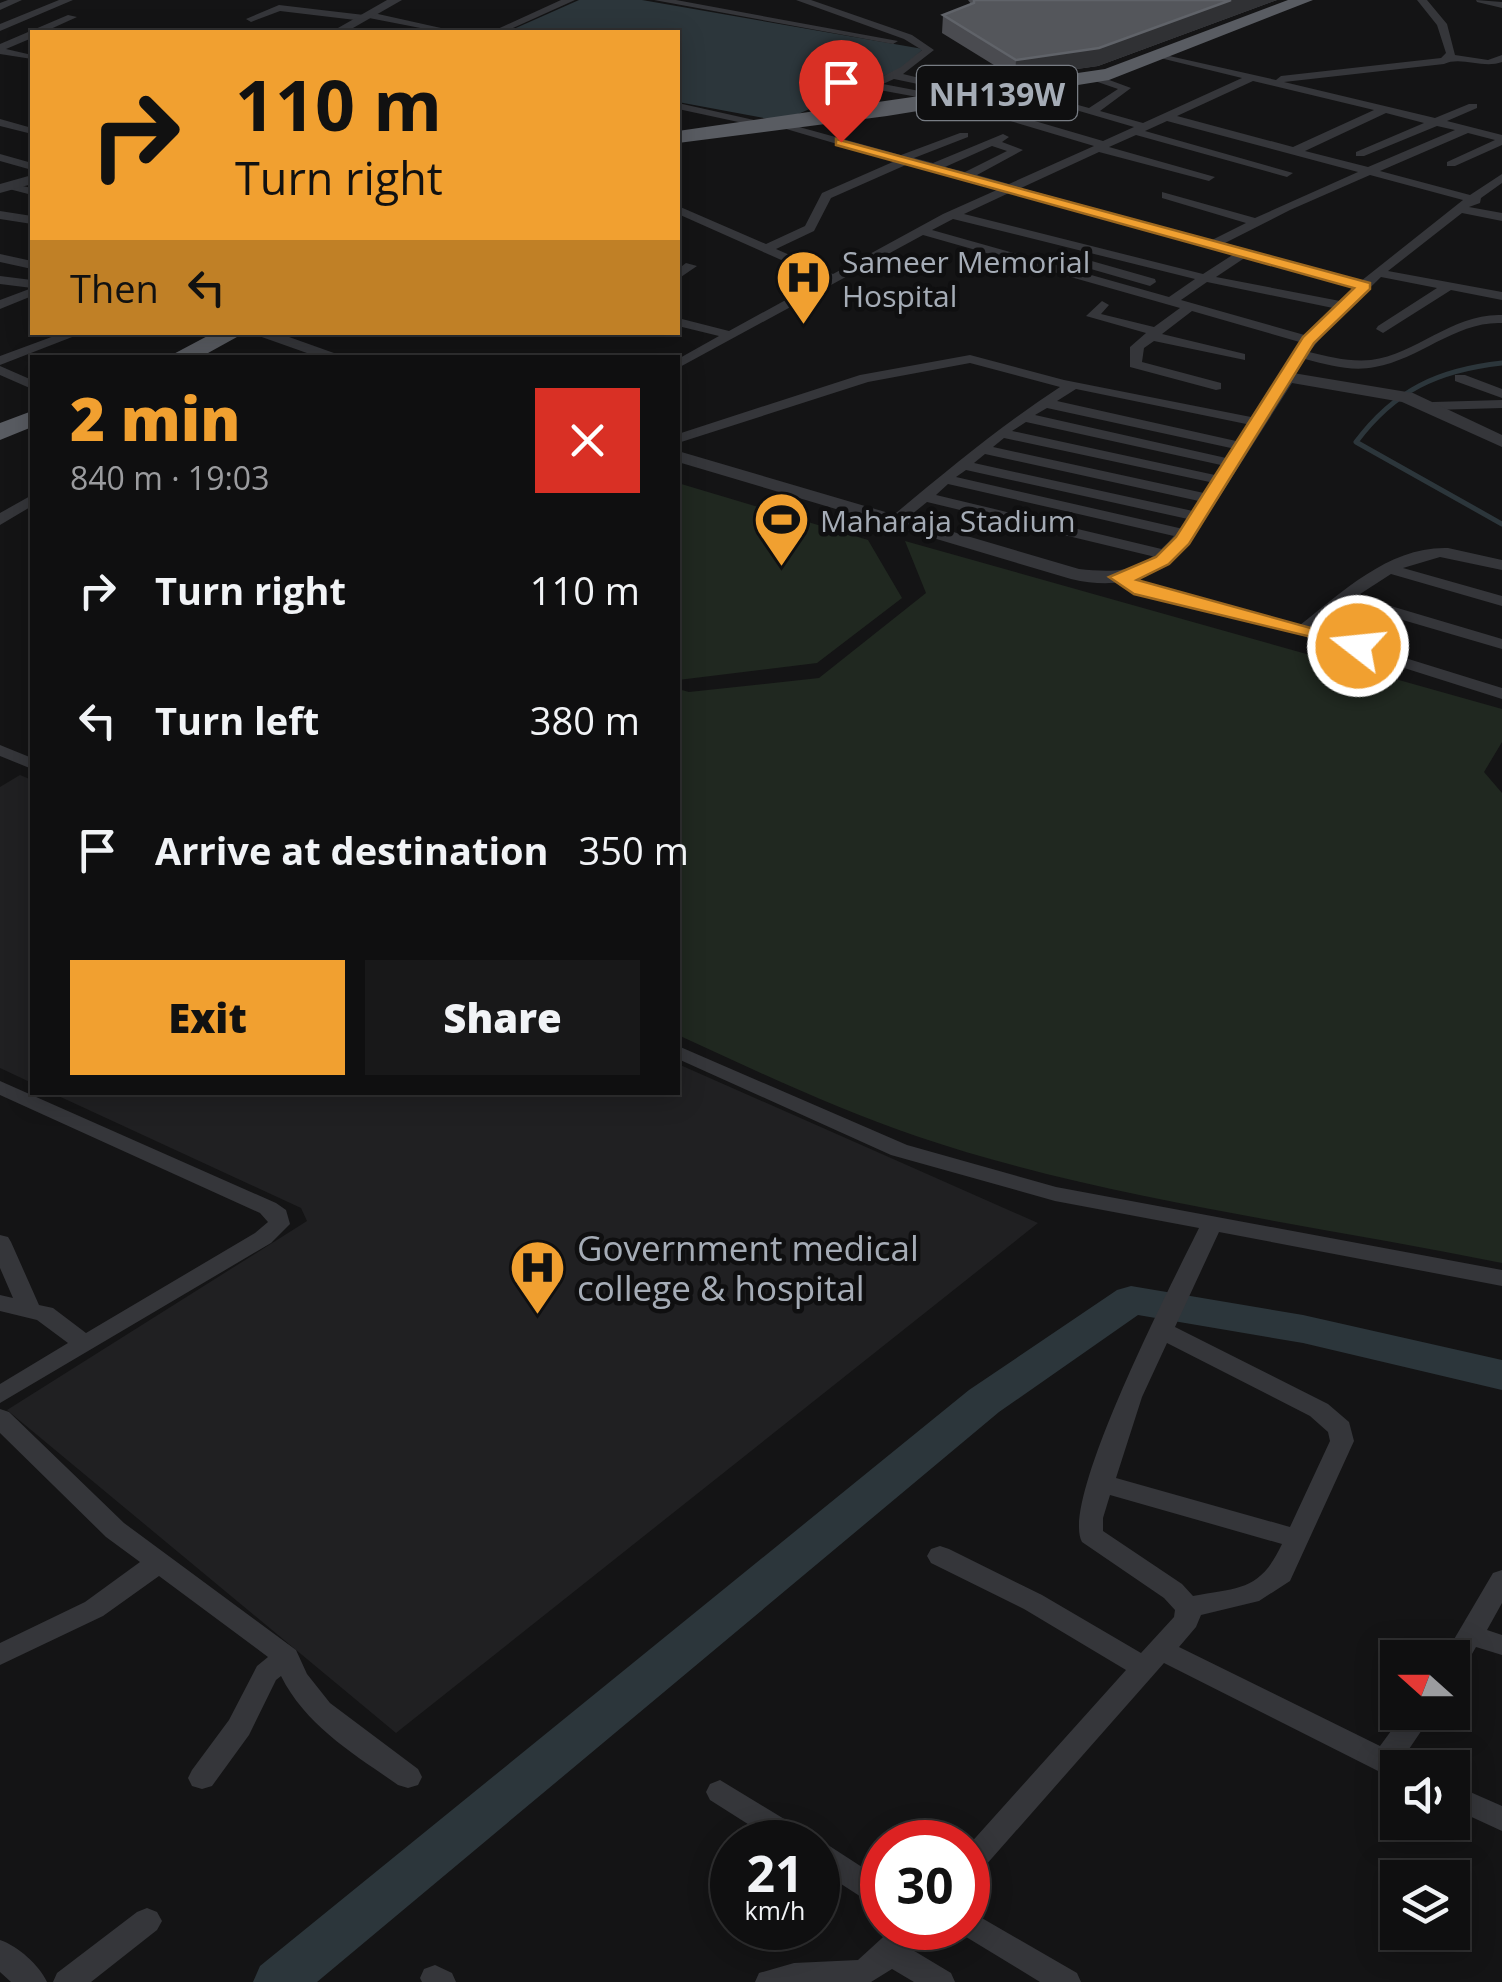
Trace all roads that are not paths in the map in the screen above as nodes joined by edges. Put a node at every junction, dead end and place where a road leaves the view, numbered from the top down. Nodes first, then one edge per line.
1 (17, 0) edge
2 (68, 0) edge
3 (396, 0) edge
4 (570, 0) edge
5 (659, 0) edge
6 (800, 0) edge
7 (1304, 0) edge
8 (1422, 0) edge
9 (1481, 0) edge
10 (1502, 5) edge
11 (0, 7) edge
12 (72, 17) dead end
13 (367, 17) junction
14 (252, 19) dead end
15 (0, 28) edge
16 (41, 30) edge
17 (341, 30) edge
18 (442, 30) edge
19 (501, 30) edge
20 (30, 35) edge
21 (927, 47) junction
22 (0, 49) edge
23 (1160, 56) junction
24 (28, 57) dead end
25 (1449, 57) junction
26 (1502, 58) edge
27 (891, 75) junction
28 (1094, 77) junction
29 (1258, 79) junction
30 (870, 84) junction
31 (1012, 90) junction
32 (982, 95) junction
33 (949, 100) junction
34 (680, 106) edge
35 (1472, 106) dead end
36 (1384, 110) junction
37 (1091, 112) junction
38 (1167, 116) junction
39 (0, 122) edge
40 (1440, 123) junction
41 (784, 125) junction
42 (1143, 127) junction
43 (30, 130) edge
44 (1466, 130) junction
45 (964, 134) dead end
46 (1008, 136) dead end
47 (680, 137) edge
48 (1502, 140) edge
49 (992, 142) junction
50 (1101, 147) junction
51 (1295, 151) junction
52 (1360, 154) dead end
53 (0, 157) edge
54 (903, 160) junction
55 (1451, 164) dead end
56 (30, 167) edge
57 (932, 168) junction
58 (1367, 170) junction
59 (1287, 172) dead end
60 (964, 177) junction
61 (1209, 177) dead end
62 (1352, 177) junction
63 (1502, 178) edge
64 (1008, 189) junction
65 (1186, 189) dead end
66 (1166, 195) dead end
67 (1476, 200) junction
68 (970, 206) junction
69 (1462, 209) junction
70 (680, 211) edge
71 (1274, 213) junction
72 (953, 215) junction
73 (1502, 217) edge
74 (4, 219) edge
75 (30, 220) edge
76 (938, 222) junction
77 (1256, 222) junction
78 (922, 231) junction
79 (1060, 242) junction
80 (1212, 245) junction
81 (766, 250) junction
82 (1042, 250) junction
83 (1142, 254) dead end
84 (1243, 254) junction
85 (0, 258) edge
86 (1028, 258) junction
87 (30, 265) edge
88 (692, 266) dead end
89 (1168, 270) junction
90 (1382, 273) junction
91 (680, 274) edge
92 (1202, 278) junction
93 (834, 279) junction
94 (0, 280) edge
95 (1150, 282) junction
96 (30, 284) edge
97 (1364, 286) junction
98 (1448, 286) junction
99 (30, 293) edge
100 (1134, 294) junction
101 (1502, 296) edge
102 (1168, 302) junction
103 (0, 305) edge
104 (1102, 305) dead end
105 (1344, 306) junction
106 (1188, 308) junction
107 (1502, 318) edge
108 (680, 322) edge
109 (1382, 329) dead end
110 (1154, 334) junction
111 (71, 335) edge
112 (228, 335) edge
113 (266, 335) edge
114 (730, 335) junction
115 (1308, 340) junction
116 (1298, 354) junction
117 (185, 355) edge
118 (330, 355) edge
119 (1240, 357) dead end
120 (0, 360) edge
121 (680, 363) edge
122 (0, 370) edge
123 (1287, 378) junction
124 (1460, 378) dead end
125 (1068, 383) junction
126 (30, 384) edge
127 (1216, 386) dead end
128 (1502, 394) edge
129 (1045, 403) junction
130 (1502, 404) edge
131 (1433, 406) junction
132 (1023, 417) junction
133 (30, 419) edge
134 (1256, 422) junction
135 (0, 432) edge
136 (1001, 433) junction
137 (680, 438) edge
138 (1502, 442) edge
139 (983, 449) junction
140 (680, 457) edge
141 (1230, 463) junction
142 (964, 466) junction
143 (944, 479) junction
144 (922, 496) junction
145 (1208, 498) junction
146 (30, 501) edge
147 (0, 520) edge
148 (895, 520) junction
149 (1192, 525) junction
150 (1168, 554) junction
151 (1502, 565) edge
152 (1391, 569) junction
153 (1118, 577) junction
154 (1345, 598) junction
155 (1502, 602) edge
156 (1303, 630) junction
157 (1502, 644) edge
158 (1502, 694) edge
159 (0, 750) edge
160 (30, 763) edge
161 (680, 1053) edge
162 (2, 1092) edge
163 (1212, 1224) junction
164 (0, 1242) edge
165 (1502, 1278) edge
166 (0, 1304) edge
167 (28, 1306) junction
168 (1163, 1324) junction
169 (84, 1342) junction
170 (0, 1395) edge
171 (0, 1418) edge
172 (1101, 1482) junction
173 (1297, 1539) junction
174 (940, 1556) dead end
175 (156, 1564) junction
176 (1502, 1580) edge
177 (1188, 1607) junction
178 (1470, 1635) junction
179 (1467, 1640) edge
180 (1502, 1645) edge
181 (0, 1655) edge
182 (287, 1657) junction
183 (1154, 1660) junction
184 (1380, 1759) edge
185 (202, 1778) dead end
186 (408, 1778) dead end
187 (720, 1792) dead end
188 (1470, 1804) edge
189 (765, 1820) edge
190 (1502, 1820) edge
191 (990, 1842) edge
192 (147, 1921) dead end
193 (990, 1936) edge
194 (889, 1952) joint
195 (0, 1953) edge
196 (848, 1979) edge
197 (32, 1982) edge
198 (68, 1982) edge
199 (770, 1982) edge
200 (940, 1982) edge
201 (1066, 1982) edge

1 - 11 street
2 - 15 street
3 - 13 street
4 - 19 street
5 - 21 street
6 - 21 street
7 - 23 highway, NH139W
8 - 25 street
9 - 10 street
12 - 16 street
13 - 14 street
13 - 17 street
13 - 18 street
20 - 22 street
21 - 27 street
22 - 24 street
23 - 28 highway, NH139W
23 - 29 street
25 - 26 street
25 - 29 street
27 - 30 street
27 - 32 street
28 - 31 highway, NH139W
28 - 37 street
29 - 36 street
29 - 38 street
30 - 33 street
30 - 41 street
31 - 32 highway, NH139W
31 - 37 street
32 - 33 highway, NH139W
33 - 41 highway, NH139W
33 - 50 street
34 - 41 street
35 - 40 street
36 - 40 street
36 - 51 street
37 - 42 street
38 - 42 street
38 - 51 street
39 - 43 street
40 - 44 street
40 - 52 street
41 - 47 highway, NH139W
41 - 54 street
42 - 50 street
42 - 59 street
42 - 62 street
44 - 48 street
44 - 58 street
45 - 54 street
46 - 49 street
48 - 55 street
49 - 57 street
49 - 60 street
50 - 61 street
50 - 64 street
51 - 58 street
53 - 56 street
54 - 57 street
54 - 81 street
57 - 60 street
58 - 62 street
58 - 67 street
60 - 64 street
62 - 71 street
63 - 67 street
64 - 68 street
64 - 80 street
65 - 71 street
66 - 77 street
67 - 69 street
68 - 72 street
68 - 83 street
69 - 73 street
69 - 90 street
70 - 81 street
71 - 77 street
72 - 76 street
72 - 79 street
74 - 75 street
76 - 78 street
76 - 82 street
77 - 80 street
78 - 86 street
78 - 93 street
79 - 82 street
79 - 89 street
80 - 84 street
81 - 93 street
82 - 86 street
82 - 95 street
84 - 92 street
84 - 97 street
85 - 87 street
86 - 100 street
88 - 91 street
89 - 92 street
89 - 95 street
90 - 97 street
90 - 98 street
92 - 102 street
92 - 105 street
93 - 114 street
94 - 96 street
95 - 100 street
97 - 105 street
98 - 101 street
98 - 109 street
99 - 103 street
100 - 102 street
102 - 106 street
104 - 110 street
105 - 115 street
106 - 110 street
106 - 115 street
107 - 116 street
108 - 114 street
110 - 119 street
110 - 127 street
111 - 120 street
112 - 117 highway
113 - 118 street
114 - 121 street
115 - 116 street
116 - 123 street
122 - 126 street
123 - 131 street
123 - 134 street
124 - 128 street
125 - 129 street
125 - 134 street
125 - 137 street
129 - 132 street
129 - 141 street
130 - 131 street
131 - 138 street
132 - 136 street
132 - 141 street
133 - 135 highway
134 - 141 street
136 - 139 street
136 - 141 street
139 - 142 street
139 - 145 street
140 - 148 street
141 - 145 street
142 - 143 street
142 - 149 street
143 - 144 street
143 - 149 street
144 - 148 street
144 - 150 street
145 - 149 street
146 - 147 street
148 - 153 street
149 - 150 street
150 - 153 street
151 - 152 street
152 - 154 street
152 - 155 street
153 - 156 street
154 - 156 street
154 - 157 street
156 - 158 street
159 - 160 street
161 - 163 street
162 - 169 street
163 - 165 street
163 - 168 street
164 - 167 street
166 - 167 street
167 - 169 street
168 - 172 street
168 - 173 street
169 - 170 street
171 - 175 street
172 - 173 street
172 - 177 street
173 - 177 street
174 - 183 street
175 - 181 street
175 - 182 street
176 - 178 street
177 - 183 street
178 - 179 street
178 - 180 street
182 - 185 street
182 - 186 street
183 - 184 street
183 - 191 street
187 - 189 street
188 - 190 street
192 - 198 street
193 - 201 street
194 - 196 street
194 - 200 street
195 - 197 street
196 - 199 street

